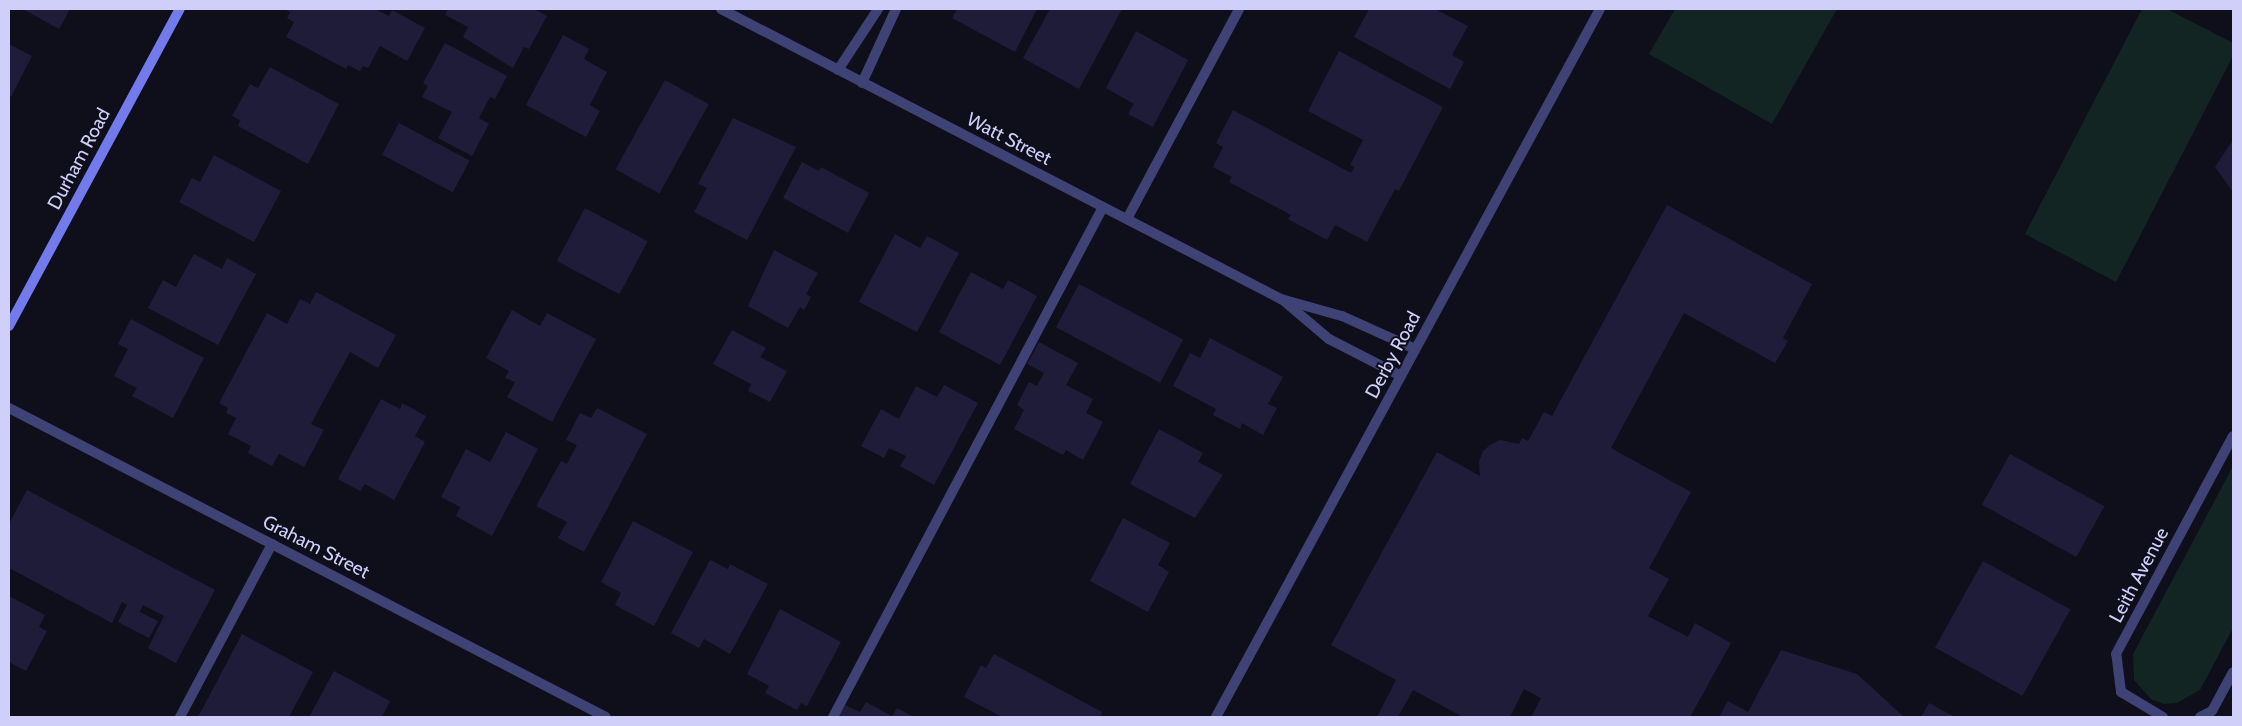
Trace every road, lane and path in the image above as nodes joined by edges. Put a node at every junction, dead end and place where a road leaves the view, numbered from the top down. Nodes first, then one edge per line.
1 (180, 9) edge
2 (721, 9) edge
3 (878, 9) edge
4 (896, 9) edge
5 (1239, 9) edge
6 (1600, 9) edge
7 (838, 70) junction
8 (862, 83) junction
9 (1103, 207) junction
10 (1127, 219) junction
11 (1281, 299) junction
12 (9, 326) edge
13 (1415, 349) junction
14 (1401, 376) junction
15 (9, 408) edge
16 (2233, 436) edge
17 (272, 544) junction
18 (2233, 672) edge
19 (180, 717) edge
20 (606, 717) edge
21 (834, 717) edge
22 (1216, 717) edge
23 (2163, 717) edge
24 (2200, 717) edge

1 - 12 main road, Durham Road
2 - 7 street, Watt Street
3 - 7 street
4 - 8 street
5 - 10 street
6 - 13 street, Derby Road
7 - 8 street, Watt Street
8 - 9 street, Watt Street
9 - 10 street, Watt Street
9 - 21 street
10 - 11 street, Watt Street
11 - 13 street, Watt Street
11 - 14 street, Watt Street
13 - 14 street, Derby Road
14 - 22 street, Derby Road
15 - 17 street, Graham Street
16 - 23 street, Leith Avenue
17 - 19 street
17 - 20 street, Graham Street
18 - 24 street

